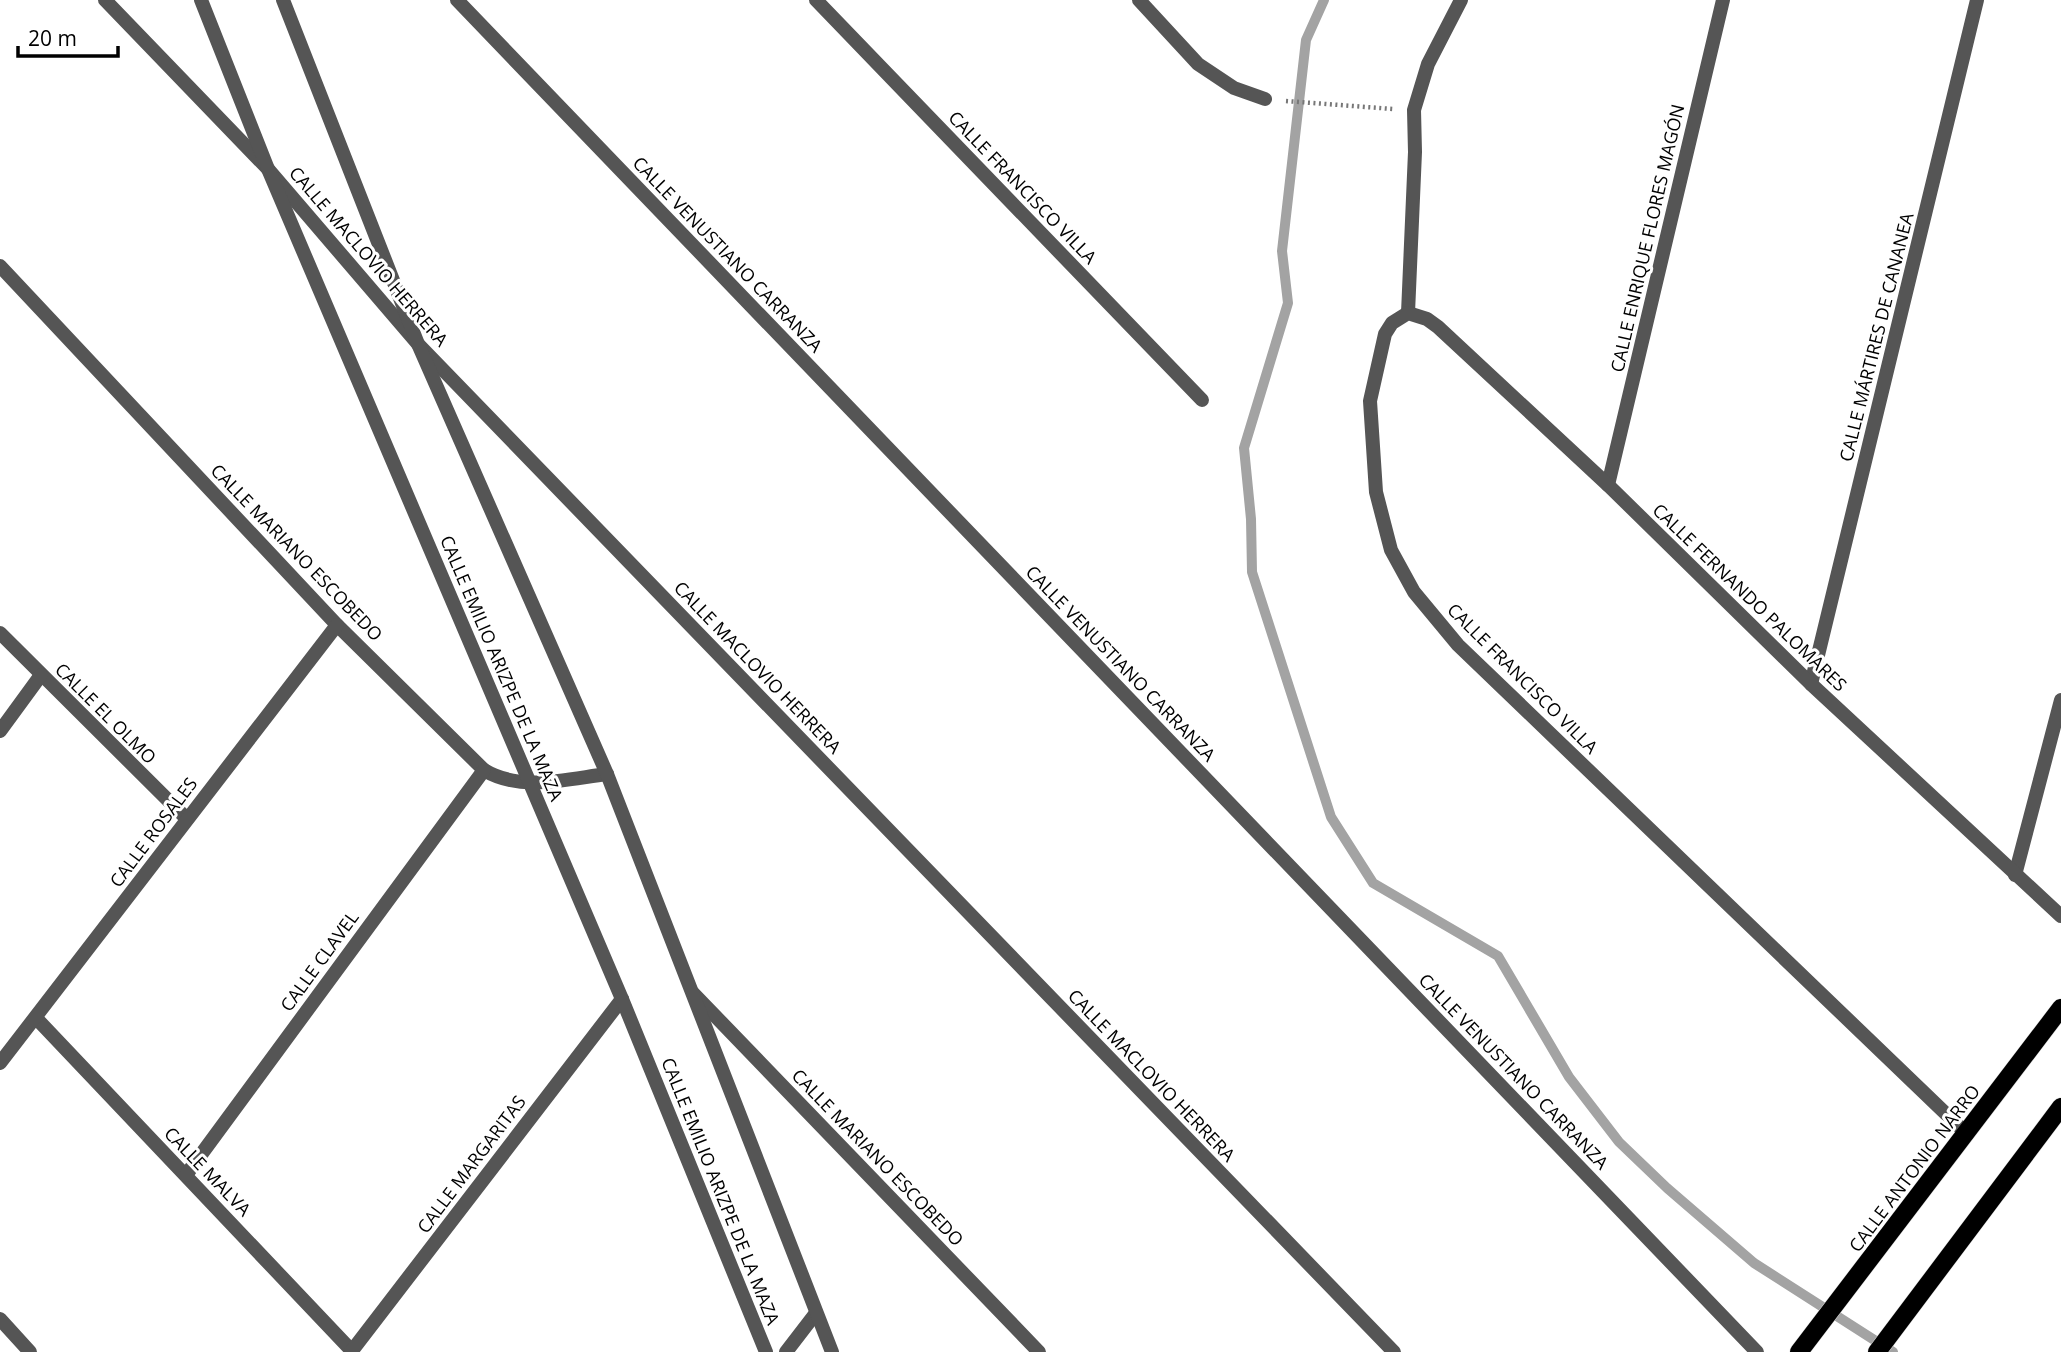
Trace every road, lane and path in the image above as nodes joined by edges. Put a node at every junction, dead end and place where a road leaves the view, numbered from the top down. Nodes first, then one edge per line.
1 (105, 0) edge
2 (201, 0) edge
3 (283, 0) edge
4 (457, 0) edge
5 (816, 0) edge
6 (1139, 0) edge
7 (1461, 0) edge
8 (1723, 0) edge
9 (1978, 0) edge
10 (1265, 99) joint
11 (1381, 109) dead end
12 (268, 169) junction
13 (0, 266) edge
14 (1408, 313) junction
15 (418, 344) junction
16 (1202, 400) dead end
17 (1608, 485) junction
18 (337, 625) junction
19 (0, 633) edge
20 (41, 675) junction
21 (1811, 684) junction
22 (2061, 700) edge
23 (0, 731) edge
24 (484, 769) junction
25 (607, 774) junction
26 (530, 783) junction
27 (187, 819) junction
28 (2015, 875) junction
29 (2061, 916) edge
30 (689, 989) junction
31 (622, 999) junction
32 (2061, 1008) edge
33 (36, 1018) junction
34 (0, 1063) edge
35 (2061, 1107) edge
36 (1967, 1133) junction
37 (186, 1175) junction
38 (816, 1313) junction
39 (0, 1319) edge
40 (1800, 1350) edge
41 (352, 1351) edge
42 (30, 1352) edge
43 (766, 1352) edge
44 (786, 1352) edge
45 (832, 1352) edge
46 (1039, 1352) edge
47 (1394, 1352) edge
48 (1757, 1352) edge
49 (1877, 1352) edge

1 - 12 street, CALLE MACLOVIO HERRERA
2 - 12 street, CALLE EMILIO ARIZPE DE LA MAZA
3 - 15 street
4 - 48 street, CALLE VENUSTIANO CARRANZA
5 - 16 street, CALLE FRANCISCO VILLA
6 - 10 street
7 - 14 street
8 - 17 street, CALLE ENRIQUE FLORES MAGÓN
9 - 21 street, CALLE MÁRTIRES DE CANANEA
10 - 11 path
12 - 15 street, CALLE MACLOVIO HERRERA
12 - 26 street, CALLE EMILIO ARIZPE DE LA MAZA
13 - 18 street, CALLE MARIANO ESCOBEDO
14 - 17 street, CALLE FERNANDO PALOMARES
14 - 36 street, CALLE FRANCISCO VILLA
15 - 25 street
15 - 47 street, CALLE MACLOVIO HERRERA
17 - 21 street, CALLE FERNANDO PALOMARES
18 - 24 street, CALLE MARIANO ESCOBEDO
18 - 27 street, CALLE ROSALES
19 - 20 street, CALLE EL OLMO
20 - 23 street
20 - 27 street, CALLE EL OLMO
21 - 28 street, CALLE FERNANDO PALOMARES
22 - 28 street
24 - 26 street, CALLE MARIANO ESCOBEDO
24 - 37 street, CALLE CLAVEL
25 - 26 street, CALLE MARIANO ESCOBEDO
25 - 30 street
26 - 31 street, CALLE EMILIO ARIZPE DE LA MAZA
27 - 33 street, CALLE ROSALES
28 - 29 street, CALLE FERNANDO PALOMARES
30 - 38 street
30 - 46 street, CALLE MARIANO ESCOBEDO
31 - 41 street, CALLE MARGARITAS
31 - 43 street, CALLE EMILIO ARIZPE DE LA MAZA
32 - 36 main road, CALLE ANTONIO NARRO
33 - 34 street, CALLE ROSALES
33 - 37 street, CALLE MALVA
35 - 49 main road
36 - 40 main road, CALLE ANTONIO NARRO
37 - 41 street, CALLE MALVA
38 - 44 street
38 - 45 street
39 - 42 street

